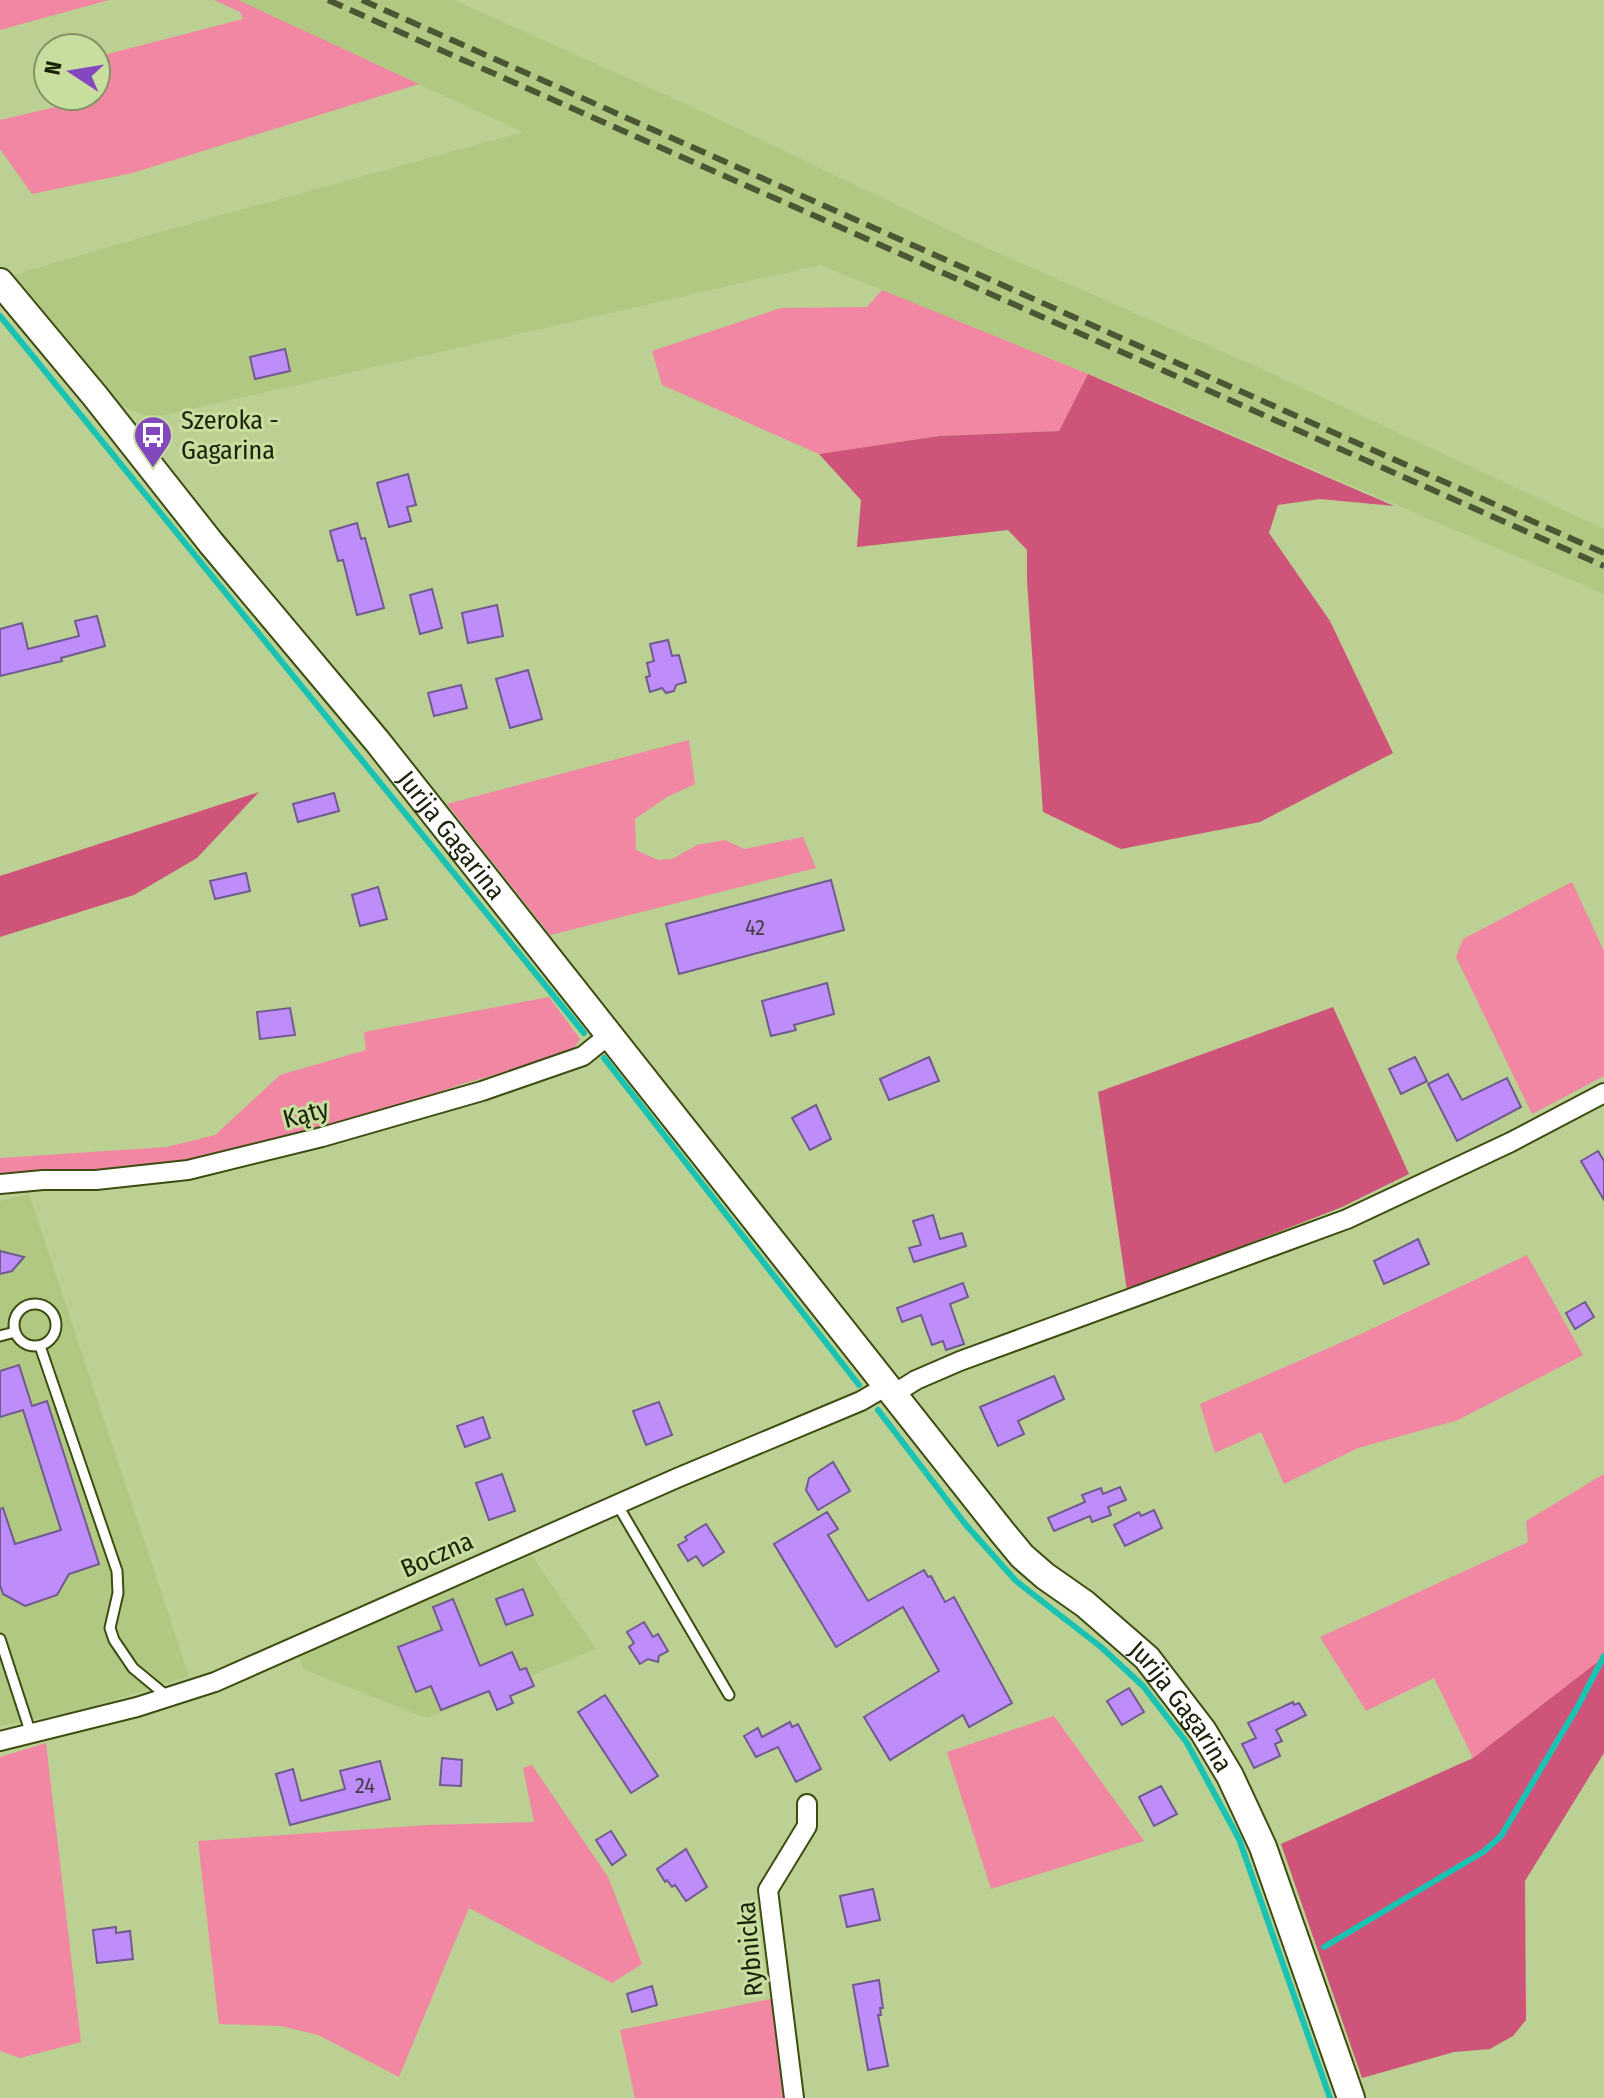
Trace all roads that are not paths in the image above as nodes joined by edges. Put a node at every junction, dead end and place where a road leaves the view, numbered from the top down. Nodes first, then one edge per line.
1 (0, 282) edge
2 (609, 1035) junction
3 (1604, 1093) edge
4 (0, 1184) edge
5 (15, 1332) junction
6 (0, 1336) edge
7 (40, 1346) junction
8 (888, 1391) junction
9 (617, 1504) junction
10 (0, 1639) edge
11 (729, 1695) dead end
12 (168, 1698) junction
13 (31, 1734) junction
14 (0, 1741) edge
15 (807, 1804) dead end
16 (794, 2098) edge
17 (1351, 2098) edge

1 - 2 street, Jurija Gagarina
2 - 4 street, Kąty
2 - 8 street, Jurija Gagarina
3 - 8 street
5 - 6 lane
5 - 7 lane
5 - 7 lane
7 - 12 lane
8 - 9 street, Boczna
8 - 17 street, Jurija Gagarina
9 - 11 lane
9 - 12 street, Boczna
10 - 13 lane
12 - 13 street, Boczna
13 - 14 street, Boczna
15 - 16 street, Rybnicka

